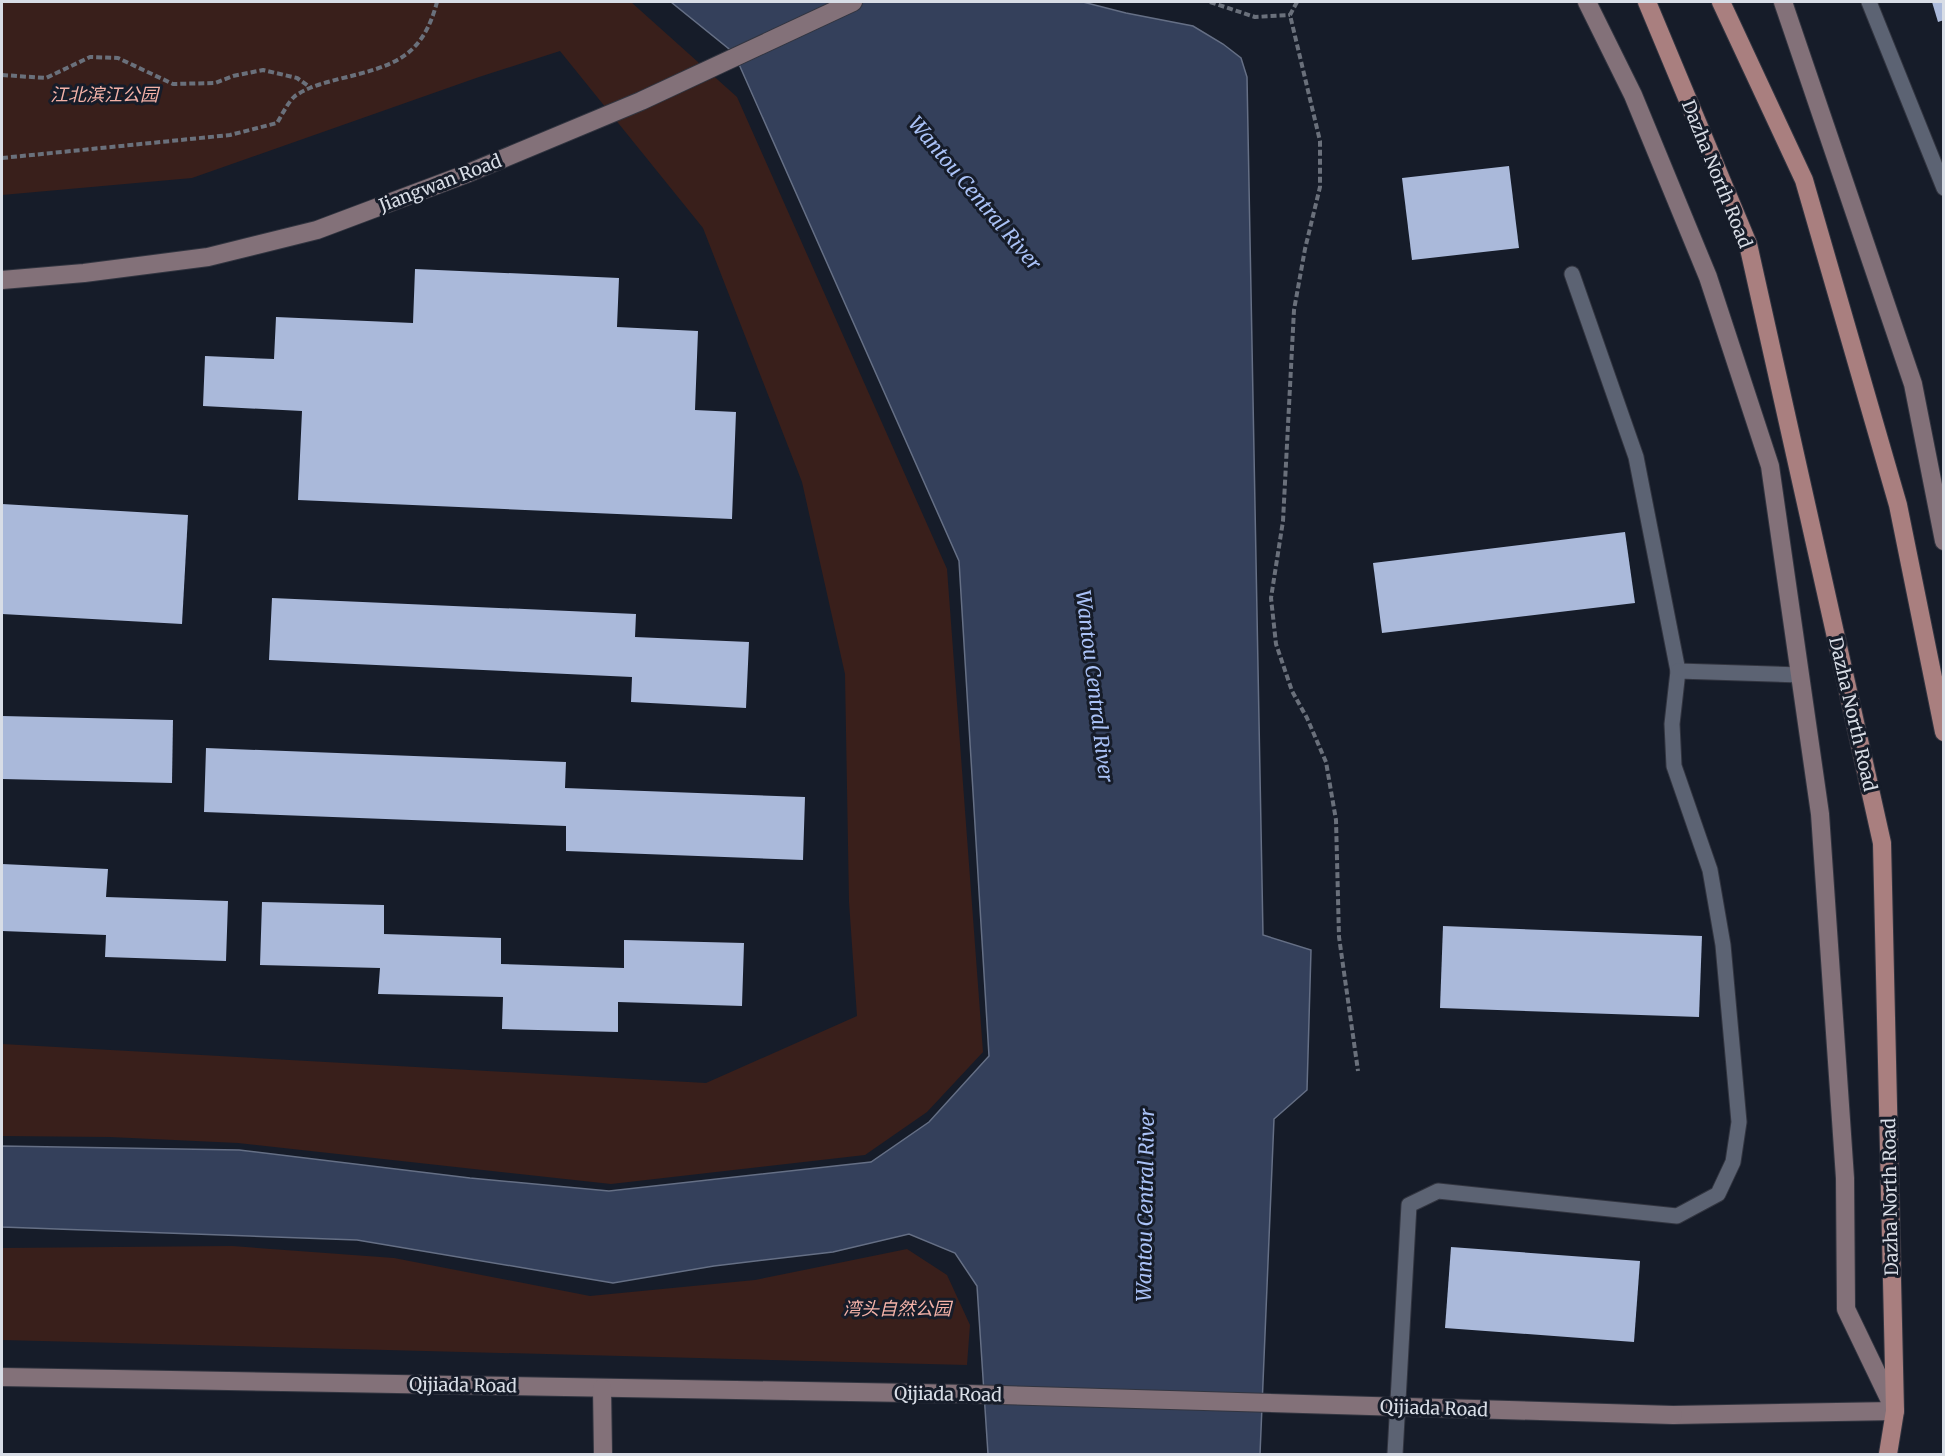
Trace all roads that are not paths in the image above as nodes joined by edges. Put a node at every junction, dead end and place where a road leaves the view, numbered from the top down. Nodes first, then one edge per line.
1 (854, 2) edge
2 (1587, 2) edge
3 (1647, 2) edge
4 (1721, 2) edge
5 (1783, 2) edge
6 (1869, 2) edge
7 (1944, 188) edge
8 (1572, 274) dead end
9 (2, 280) edge
10 (1944, 541) edge
11 (1678, 671) junction
12 (1800, 675) junction
13 (1944, 732) edge
14 (2, 1377) edge
15 (602, 1388) junction
16 (1895, 1412) junction
17 (603, 1455) edge
18 (1395, 1455) edge
19 (1888, 1455) edge

1 - 9 street, Jiangwan Road
2 - 12 street
3 - 16 main road, Dazha North Road
4 - 13 main road
5 - 10 street
6 - 7 lane
8 - 11 lane
11 - 12 lane
11 - 18 lane
12 - 16 street
14 - 15 street, Qijiada Road
15 - 16 street, Qijiada Road, bridge
15 - 17 street
16 - 19 main road, Dazha North Road

